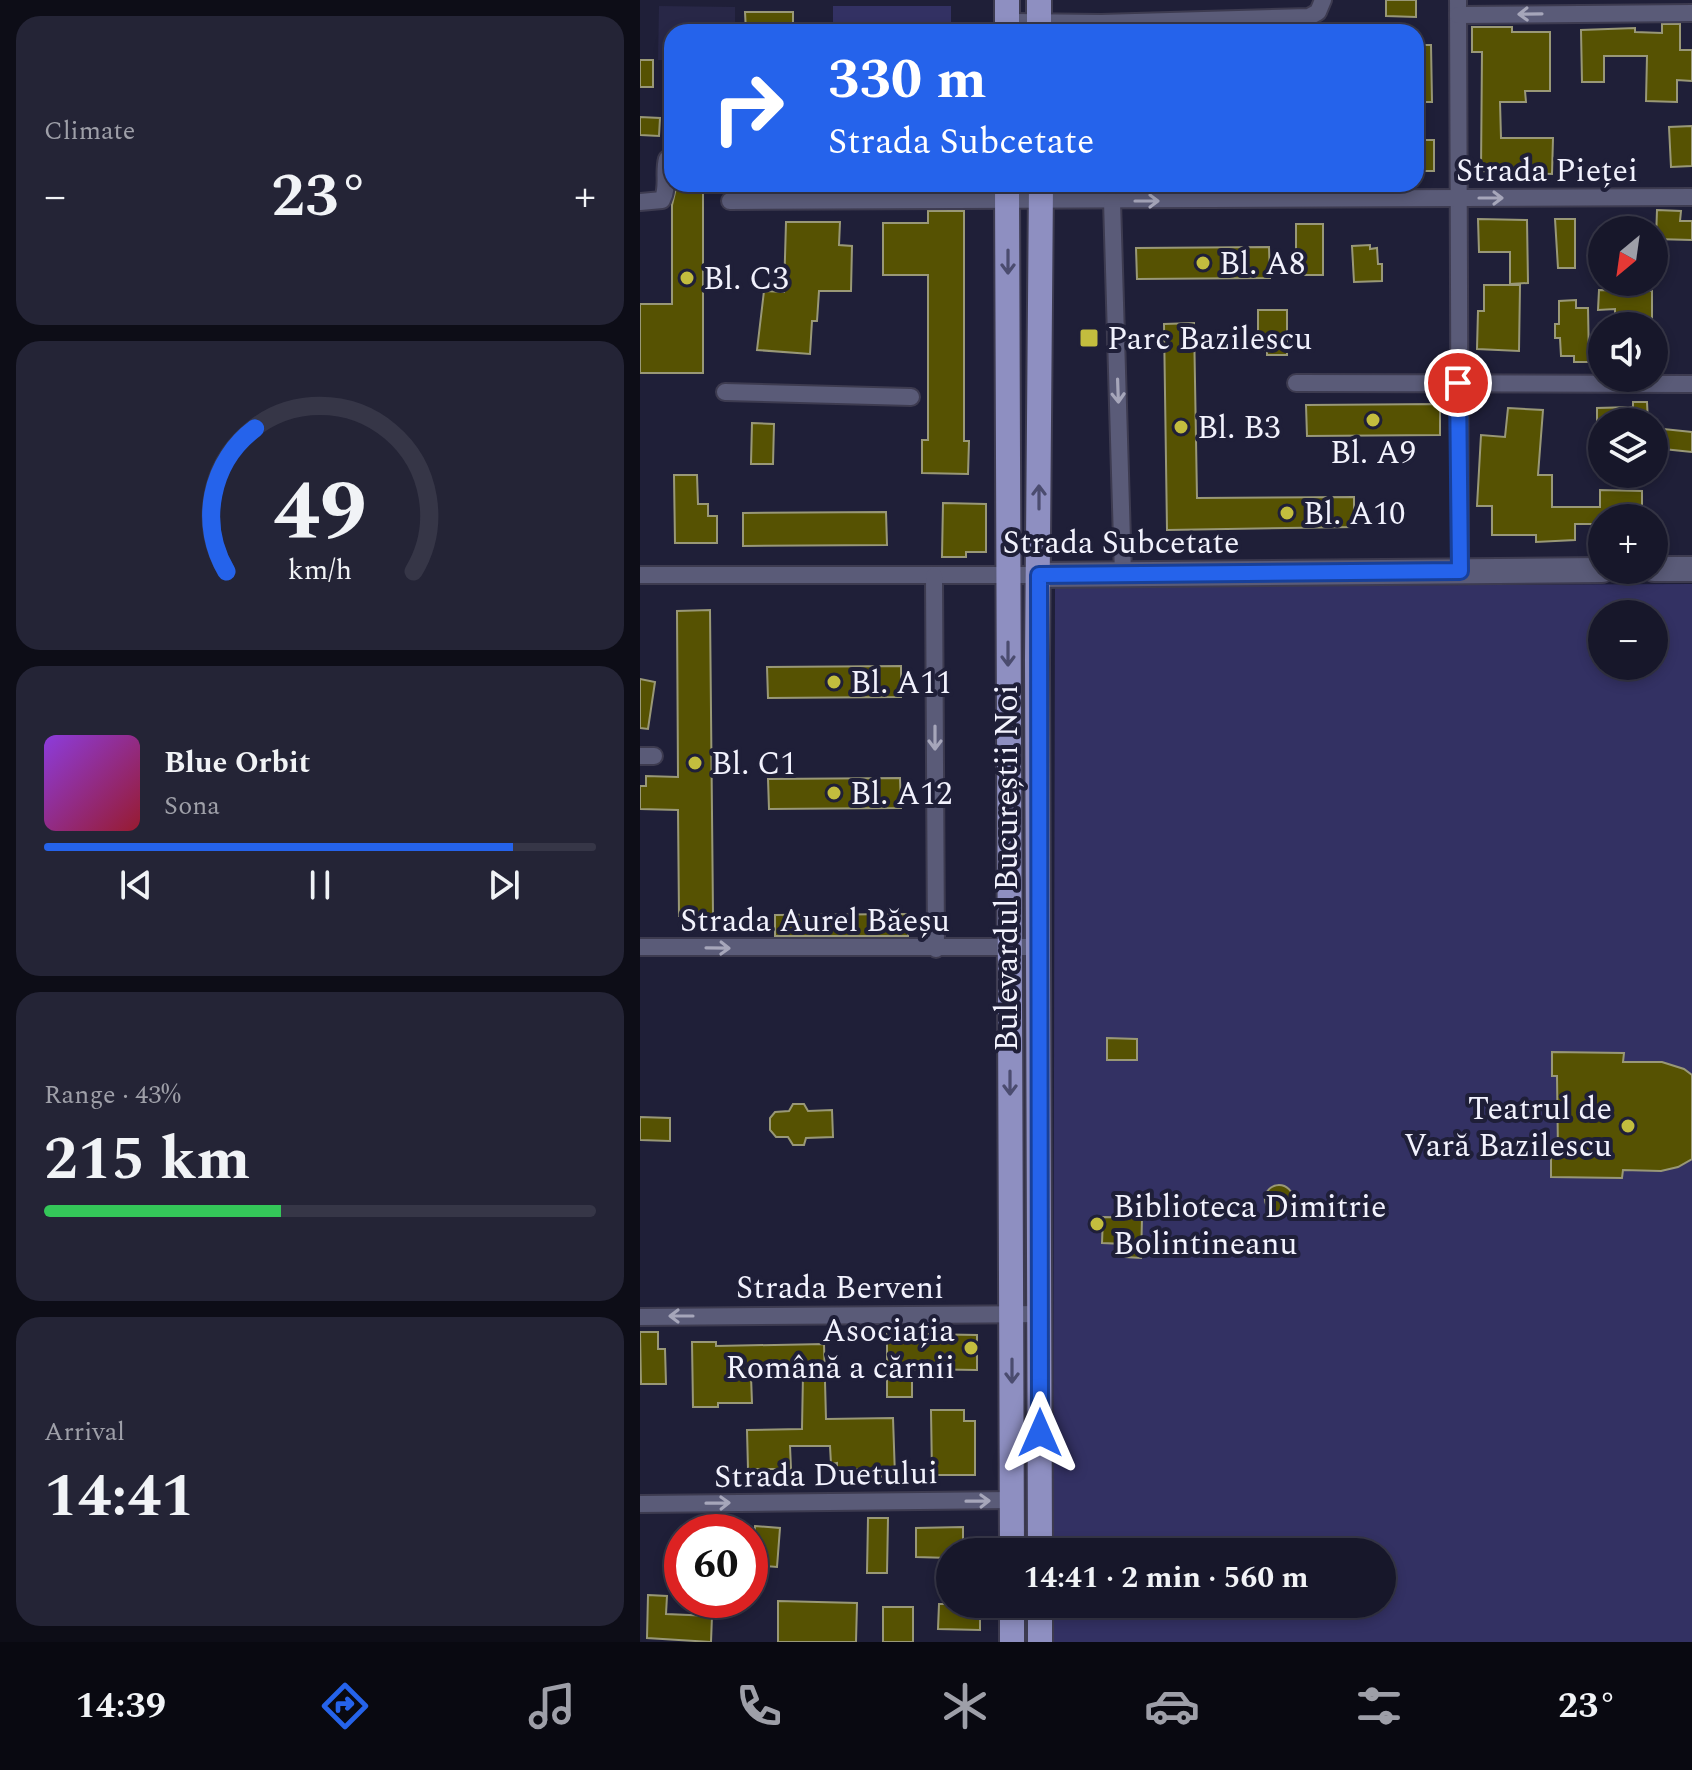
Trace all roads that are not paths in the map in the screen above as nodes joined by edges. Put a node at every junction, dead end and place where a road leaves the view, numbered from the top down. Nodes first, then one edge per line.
1 (1320, 6) edge
2 (1458, 8) edge
3 (1692, 13) edge
4 (1007, 18) edge
5 (1039, 18) edge
6 (665, 192) edge
7 (1041, 192) edge
8 (1007, 193) edge
9 (1692, 197) edge
10 (1458, 199) junction
11 (730, 201) dead end
12 (1112, 201) junction
13 (640, 202) edge
14 (1296, 383) dead end
15 (1458, 383) junction
16 (1692, 384) edge
17 (725, 392) dead end
18 (911, 397) dead end
19 (1668, 569) edge
20 (1692, 569) edge
21 (1588, 570) edge
22 (1460, 571) junction
23 (640, 575) edge
24 (1039, 575) junction
25 (1123, 575) junction
26 (934, 576) junction
27 (1008, 576) junction
28 (640, 947) edge
29 (1038, 947) junction
30 (936, 949) junction
31 (1009, 949) junction
32 (1011, 1314) junction
33 (1040, 1314) junction
34 (640, 1317) edge
35 (1012, 1500) junction
36 (640, 1504) edge
37 (1012, 1538) edge
38 (1040, 1538) edge
39 (1012, 1618) edge
40 (1040, 1618) edge
41 (1012, 1642) edge
42 (1040, 1642) edge

1 - 5 street
3 -> 2 street
2 - 10 street
4 - 5 street
6 - 13 street
7 - 8 street, Strada Pieței
7 - 12 street, Strada Pieței
24 -> 7 main road, Bulevardul Bucureștii Noi
8 - 11 street, Strada Pieței
8 -> 27 main road, Bulevardul Bucureștii Noi
10 -> 9 street, Strada Pieței
12 -> 10 street, Strada Pieței
10 - 15 street
12 -> 25 street
14 - 15 street
15 - 16 street
15 - 22 street
17 - 18 street
19 - 20 street
21 - 22 street, Strada Subcetate
22 - 25 street, Strada Subcetate
23 - 26 street, Strada Subcetate
24 - 25 street, Strada Subcetate
24 - 27 street, Strada Subcetate
24 - 29 main road, Bulevardul Bucureștii Noi
26 - 27 street, Strada Subcetate
26 -> 30 street
27 -> 31 main road, Bulevardul Bucureștii Noi
28 -> 30 street, Strada Aurel Băeșu
29 - 31 street, Strada Aurel Băeșu
29 - 33 main road, Bulevardul Bucureștii Noi
30 - 31 street, Strada Aurel Băeșu
31 -> 32 main road, Bulevardul Bucureștii Noi
32 - 33 street, Strada Berveni
32 -> 34 street, Strada Berveni
32 -> 35 main road, Bulevardul Bucureștii Noi
33 - 38 main road, Bulevardul Bucureștii Noi
36 -> 35 street, Strada Duetului
35 - 37 main road, Bulevardul Bucureștii Noi
39 - 41 main road
40 - 42 main road

